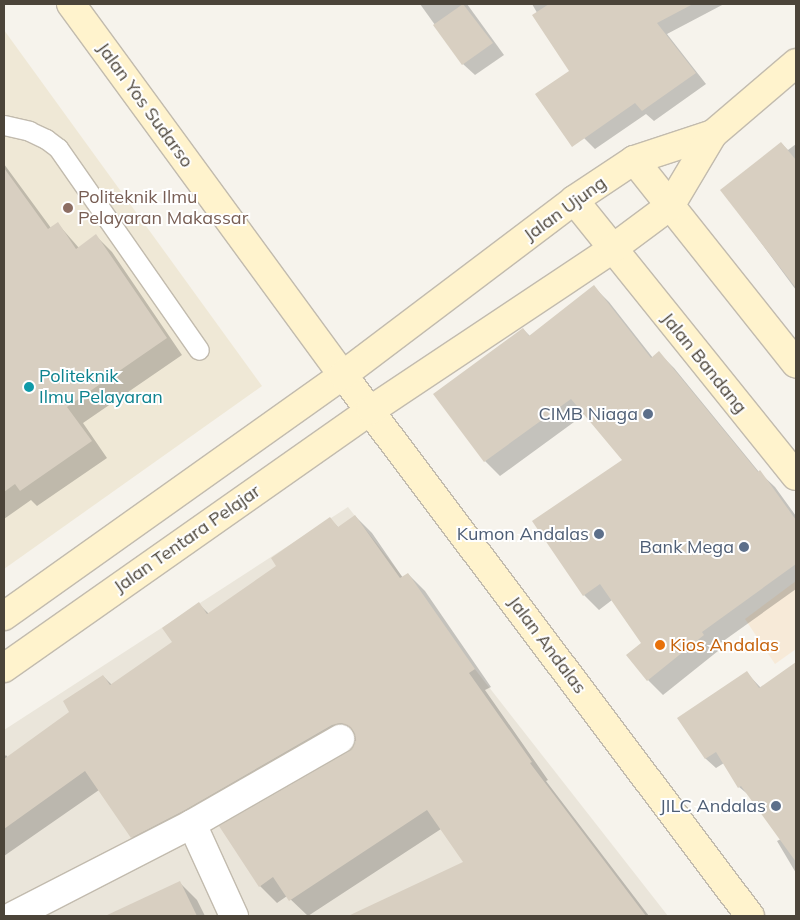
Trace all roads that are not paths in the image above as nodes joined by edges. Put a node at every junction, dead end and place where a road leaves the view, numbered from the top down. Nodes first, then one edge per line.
1 (70, 4) edge
2 (796, 63) edge
3 (4, 125) edge
4 (713, 134) junction
5 (634, 160) junction
6 (574, 200) junction
7 (670, 206) junction
8 (612, 249) junction
9 (199, 350) dead end
10 (796, 364) edge
11 (343, 375) junction
12 (371, 410) junction
13 (796, 476) edge
14 (4, 616) edge
15 (4, 668) edge
16 (340, 739) dead end
17 (192, 824) junction
18 (13, 916) edge
19 (234, 916) edge
20 (750, 916) edge

1 - 11 main road, Jalan Yos Sudarso
2 - 4 main road, Jalan Ujung
3 - 9 lane
4 - 5 main road, Jalan Ujung
4 - 7 main road
5 - 6 main road, Jalan Ujung
5 - 7 main road
6 - 8 main road, Jalan Bandang
6 - 11 main road, Jalan Ujung
7 - 8 main road, Jalan Tentara Pelajar
7 - 10 main road
8 - 12 main road, Jalan Tentara Pelajar
8 - 13 main road, Jalan Bandang
11 - 12 main road, Jalan Andalas
11 - 14 main road
12 - 15 main road, Jalan Tentara Pelajar
12 - 20 main road, Jalan Andalas
16 - 17 street
17 - 18 street
17 - 19 street

